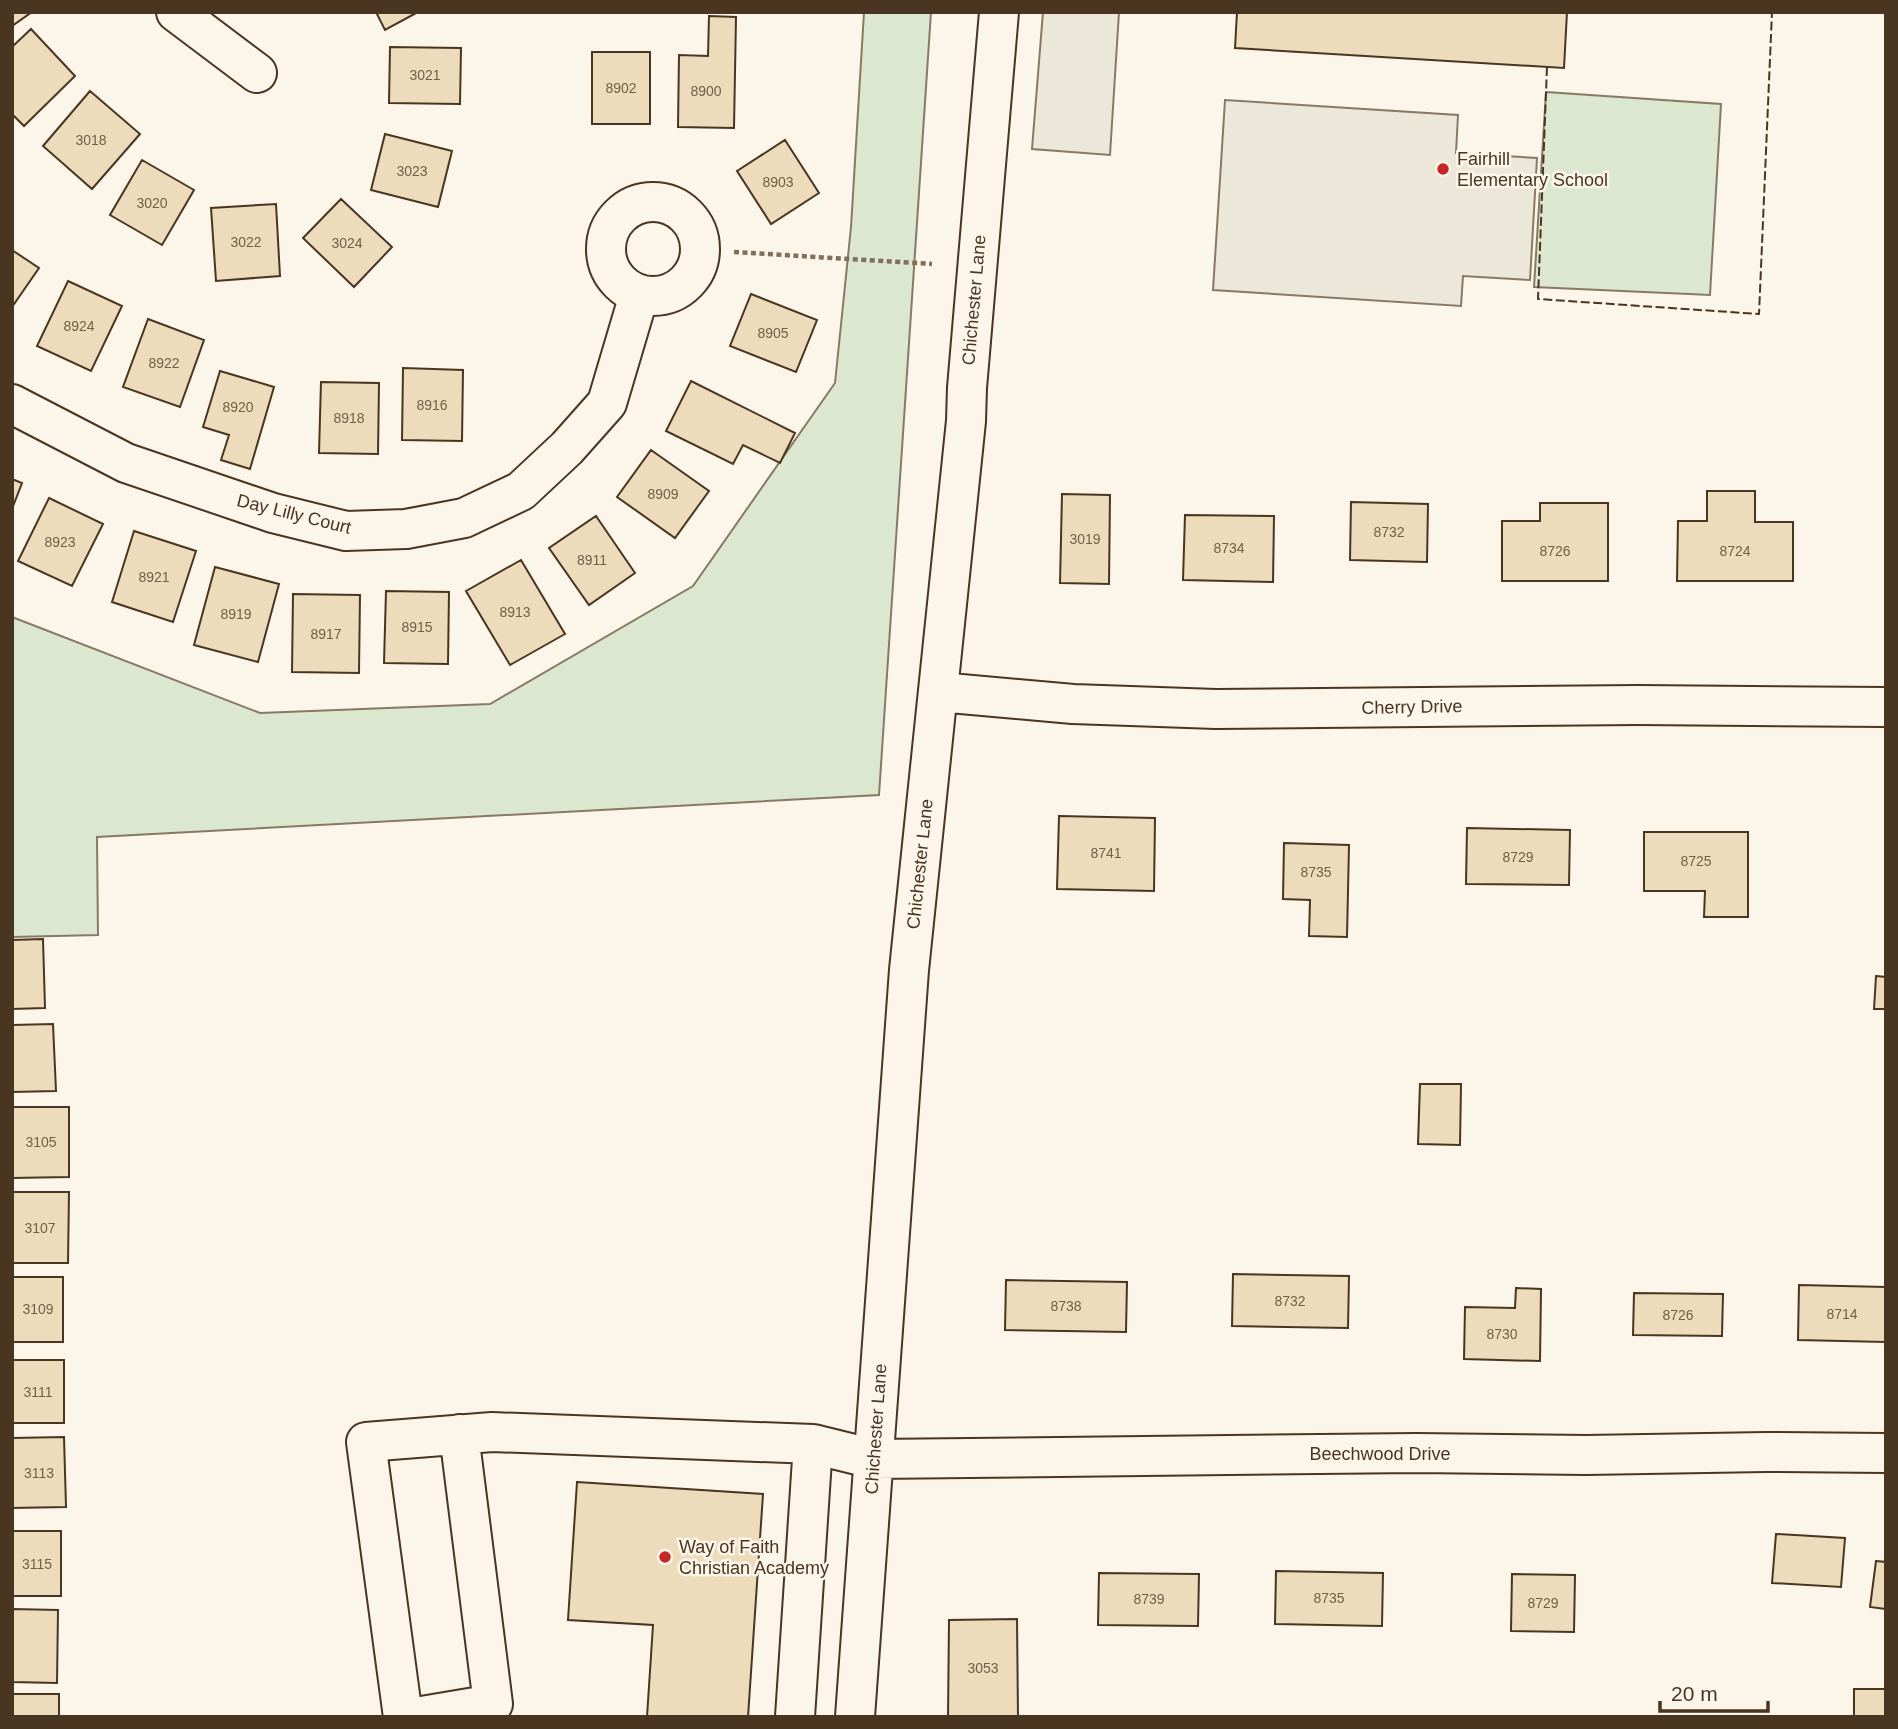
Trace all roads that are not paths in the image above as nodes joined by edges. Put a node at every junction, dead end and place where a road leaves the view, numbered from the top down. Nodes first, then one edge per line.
1 (176, 12) edge
2 (999, 12) edge
3 (257, 73) dead end
4 (639, 295) dead end
5 (12, 404) edge
6 (939, 692) junction
7 (1886, 707) edge
8 (459, 1434) junction
9 (813, 1444) junction
10 (1886, 1453) edge
11 (873, 1459) junction
12 (403, 1717) edge
13 (416, 1717) edge
14 (794, 1717) edge
15 (855, 1717) edge

1 - 3 street
2 - 6 street, Chichester Lane
4 - 5 street, Day Lilly Court
6 - 7 street, Cherry Drive
6 - 11 street, Chichester Lane
8 - 9 street, Beechwood Drive
8 - 12 street, Beechwood Drive
8 - 13 street
9 - 11 street, Beechwood Drive
9 - 14 street
10 - 11 street, Beechwood Drive
11 - 15 street, Chichester Lane

